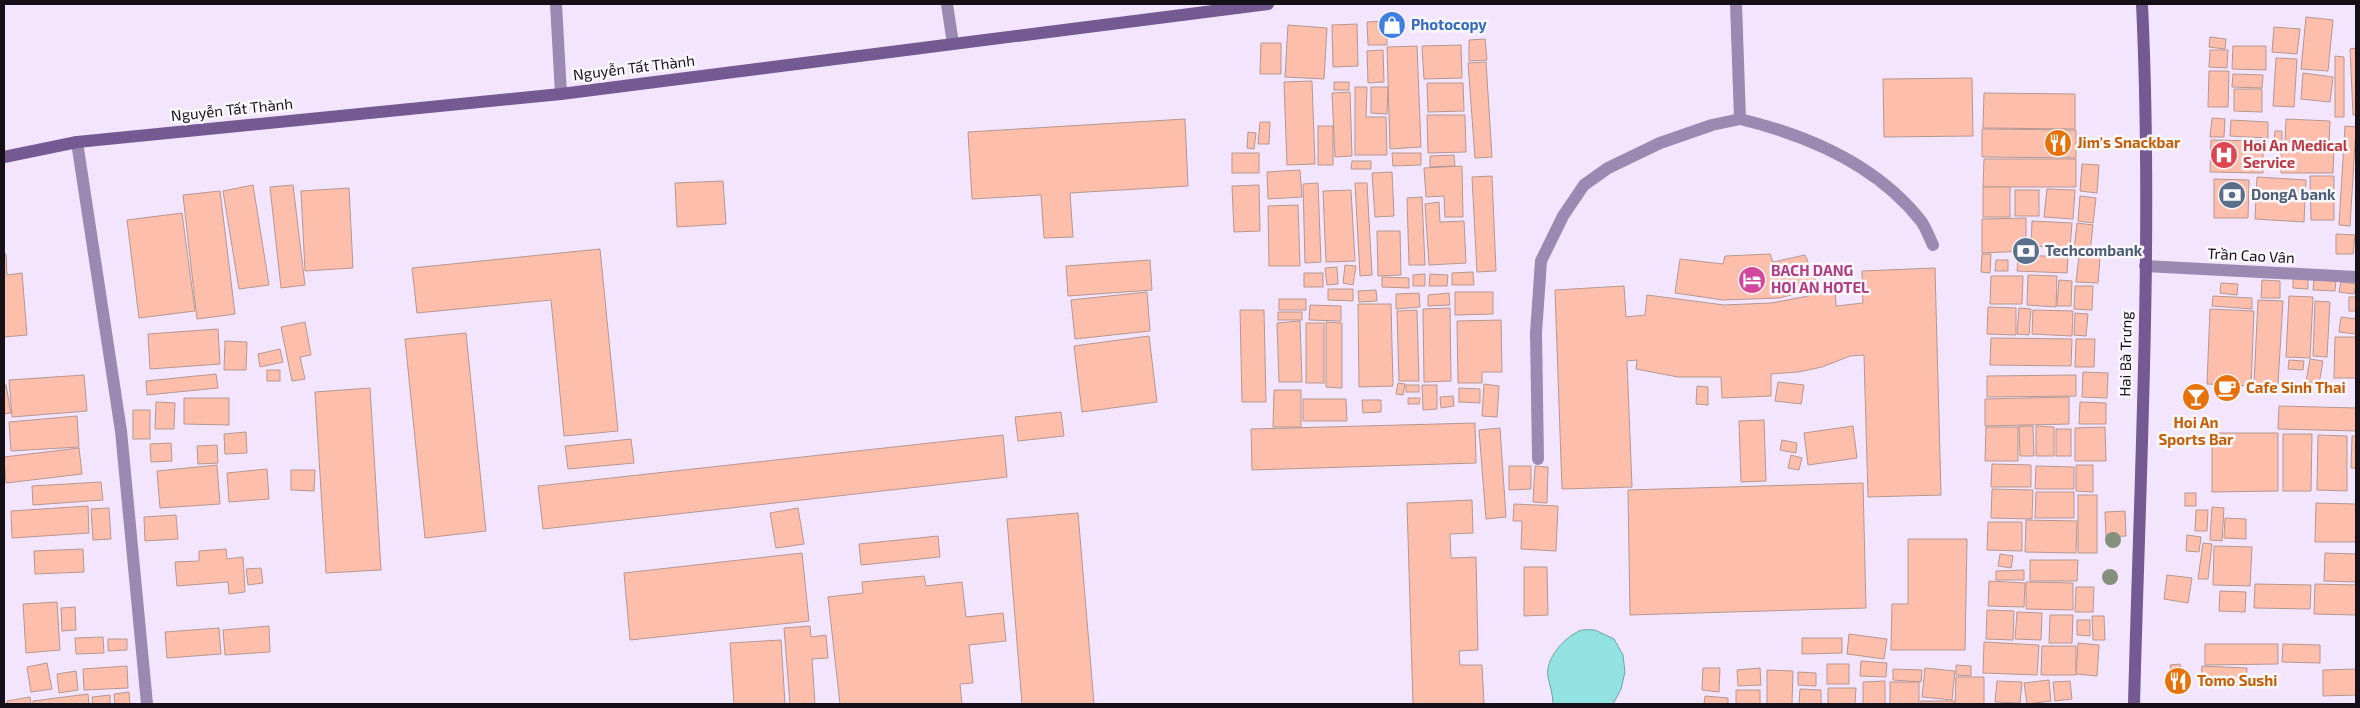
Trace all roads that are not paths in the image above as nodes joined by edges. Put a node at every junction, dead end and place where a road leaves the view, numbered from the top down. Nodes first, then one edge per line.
1 (556, 4) edge
2 (947, 4) edge
3 (1268, 4) edge
4 (1736, 4) edge
5 (2142, 4) edge
6 (954, 44) junction
7 (561, 94) junction
8 (1740, 119) junction
9 (77, 142) junction
10 (4, 157) edge
11 (1933, 245) dead end
12 (2145, 266) junction
13 (2356, 278) edge
14 (1538, 459) dead end
15 (147, 704) edge
16 (2134, 704) edge

1 - 7 street
2 - 6 street
3 - 6 main road, Nguyễn Tất Thành
4 - 8 street
5 - 12 main road, Hai Bà Trưng
6 - 7 main road, Nguyễn Tất Thành
7 - 9 main road, Nguyễn Tất Thành
8 - 11 street
8 - 14 street
9 - 10 main road, Nguyễn Tất Thành
9 - 15 street
12 - 13 street, Trần Cao Vân
12 - 16 main road, Hai Bà Trưng

